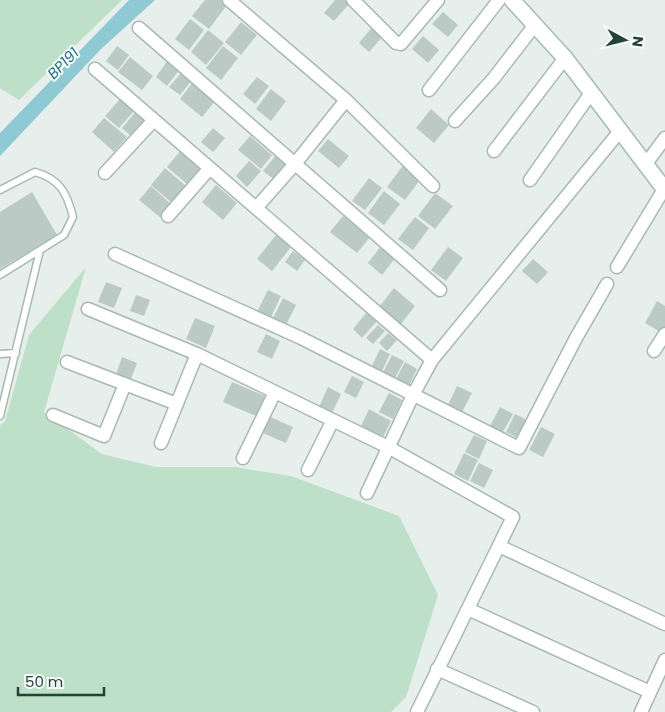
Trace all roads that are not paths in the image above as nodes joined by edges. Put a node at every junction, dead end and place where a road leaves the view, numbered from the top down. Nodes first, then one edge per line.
1 (229, 0) edge
2 (353, 0) edge
3 (438, 0) edge
4 (499, 0) edge
5 (512, 0) edge
6 (534, 26) junction
7 (139, 28) dead end
8 (566, 58) junction
9 (95, 68) dead end
10 (430, 90) dead end
11 (591, 93) junction
12 (346, 100) junction
13 (154, 120) junction
14 (455, 120) dead end
15 (620, 131) junction
16 (665, 138) edge
17 (494, 151) dead end
18 (294, 165) junction
19 (646, 165) junction
20 (210, 168) junction
21 (104, 174) dead end
22 (530, 180) dead end
23 (433, 186) dead end
24 (0, 190) edge
25 (665, 190) edge
26 (256, 208) junction
27 (168, 216) dead end
28 (40, 250) junction
29 (115, 254) dead end
30 (617, 267) dead end
31 (0, 275) edge
32 (607, 284) dead end
33 (440, 290) dead end
34 (88, 309) dead end
35 (665, 334) edge
36 (654, 351) dead end
37 (0, 354) edge
38 (16, 354) junction
39 (197, 354) junction
40 (432, 360) junction
41 (68, 362) dead end
42 (125, 384) junction
43 (274, 392) junction
44 (413, 395) junction
45 (177, 404) junction
46 (0, 416) edge
47 (53, 416) dead end
48 (333, 420) junction
49 (161, 443) dead end
50 (388, 447) junction
51 (243, 458) dead end
52 (308, 470) dead end
53 (367, 493) dead end
54 (499, 546) junction
55 (468, 609) junction
56 (665, 624) edge
57 (663, 668) edge
58 (437, 669) junction
59 (650, 692) junction
60 (417, 712) edge
61 (533, 712) edge
62 (641, 712) edge

1 - 12 street
2 - 3 street
4 - 10 street
5 - 6 street
6 - 8 street
6 - 14 street
7 - 18 street
8 - 11 street
8 - 17 street
9 - 13 street
11 - 15 street
11 - 22 street
12 - 18 street
12 - 23 street
13 - 20 street
13 - 21 street
15 - 19 street
15 - 40 street
16 - 19 street
18 - 26 street
18 - 33 street
19 - 25 street
20 - 26 street
20 - 27 street
24 - 28 lane
25 - 30 street
26 - 40 street
28 - 31 lane
28 - 38 lane
29 - 44 street
32 - 44 street
34 - 39 street
35 - 36 street
37 - 38 lane
38 - 46 lane
39 - 43 street
39 - 45 street
40 - 44 street
41 - 42 street
42 - 45 street
42 - 47 street
43 - 48 street
43 - 51 street
44 - 50 street
45 - 49 street
48 - 50 street
48 - 52 street
50 - 53 street
50 - 54 street
54 - 55 street
54 - 56 street
55 - 58 street
55 - 59 street
57 - 59 street
58 - 60 street
58 - 61 street
59 - 62 street

